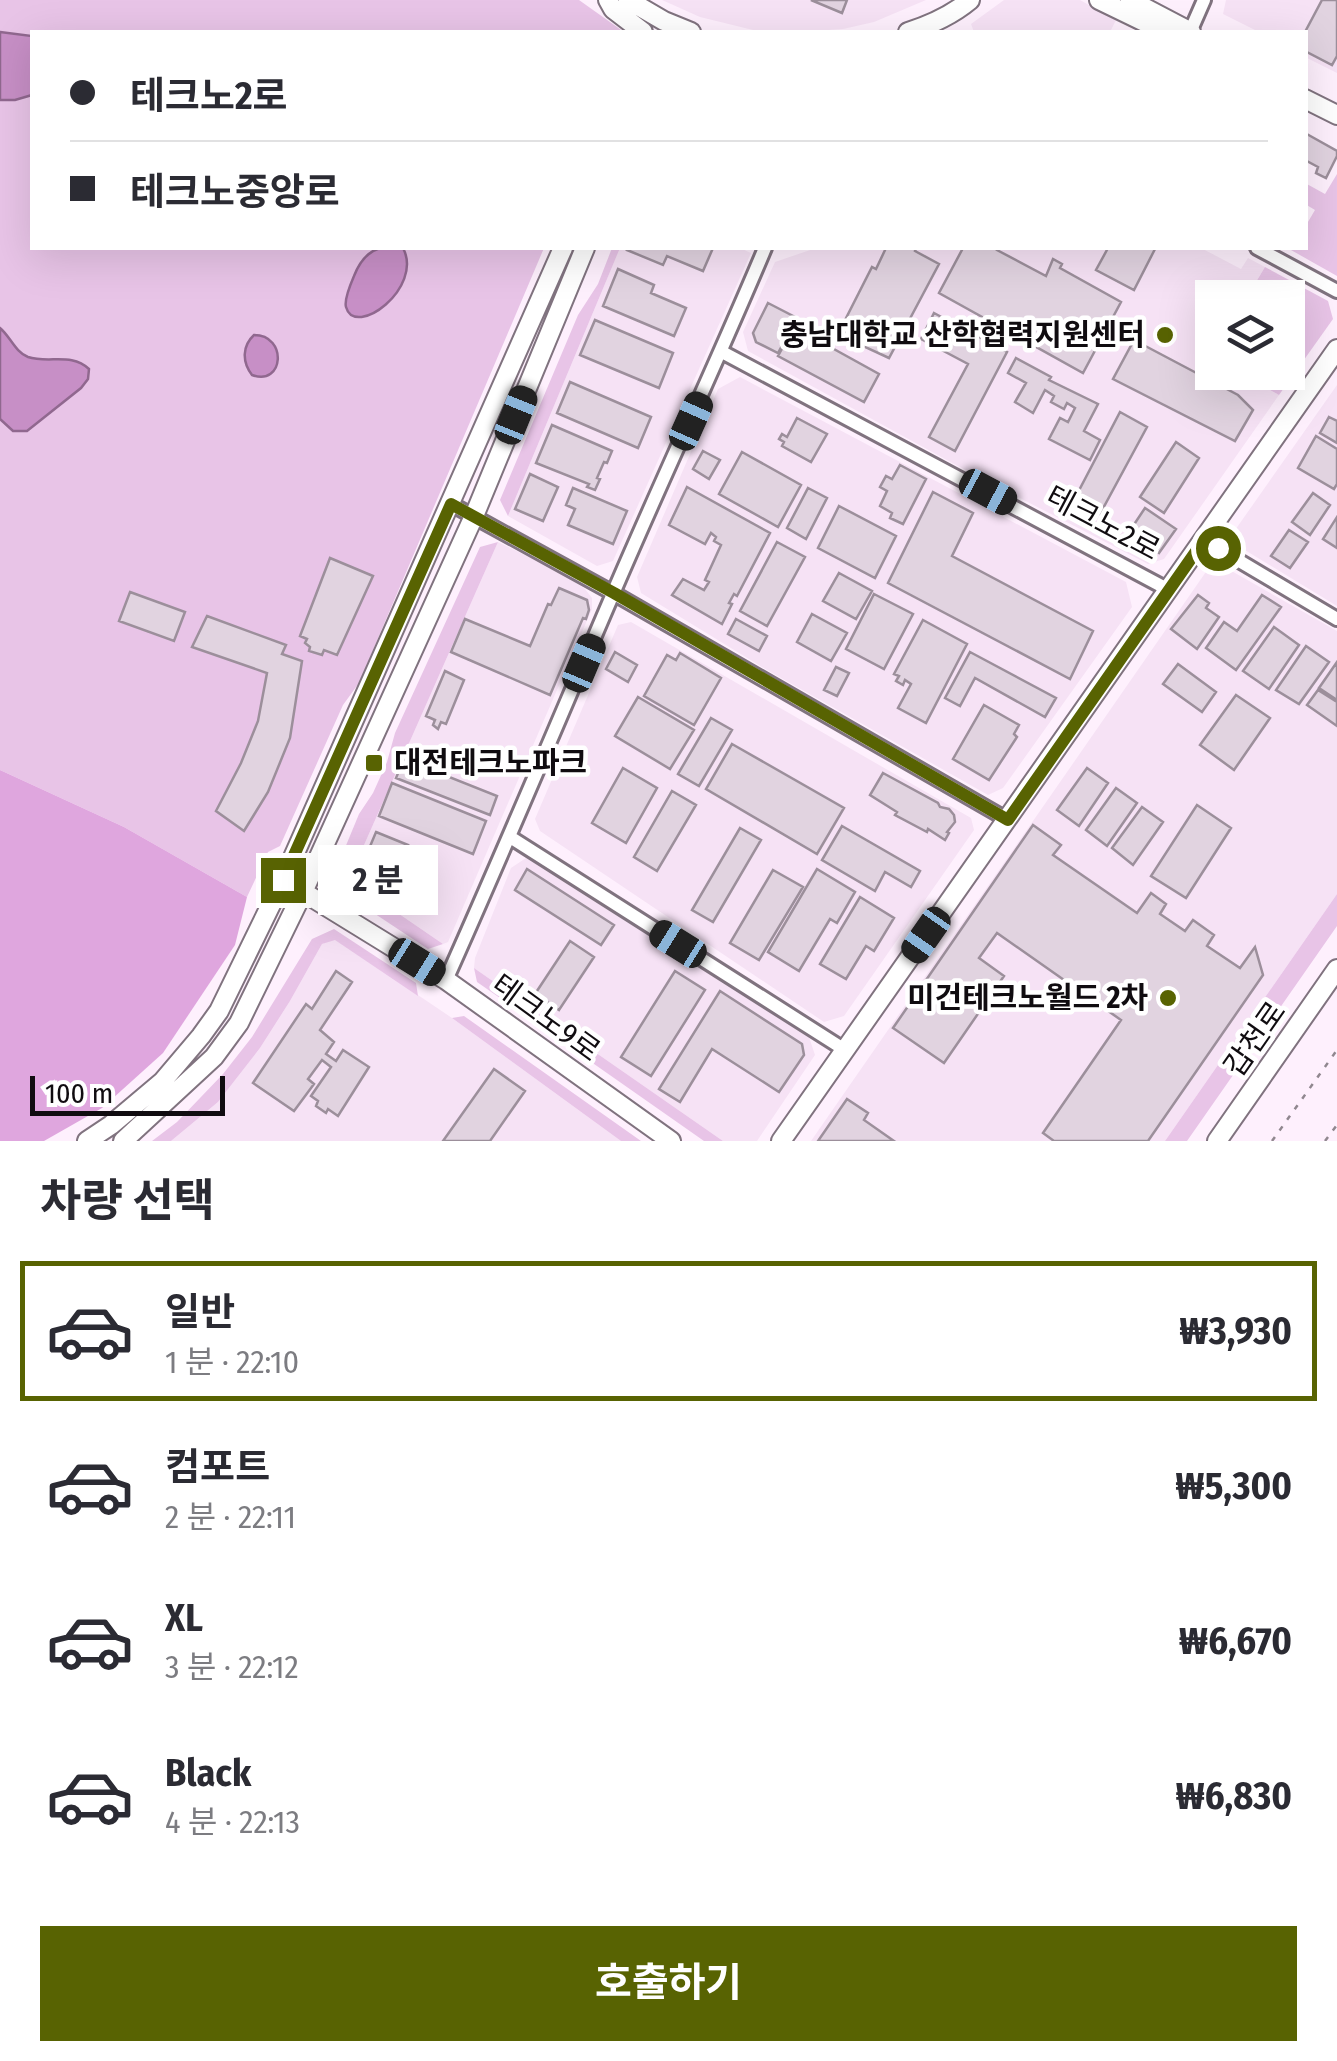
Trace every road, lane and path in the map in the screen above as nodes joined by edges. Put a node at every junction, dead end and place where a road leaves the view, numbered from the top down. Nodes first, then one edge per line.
1 (608, 0) edge
2 (628, 0) edge
3 (987, 0) edge
4 (1099, 0) edge
5 (1130, 0) edge
6 (1204, 0) edge
7 (965, 4) edge
8 (641, 30) edge
9 (686, 30) edge
10 (914, 30) edge
11 (1161, 30) edge
12 (1186, 30) edge
13 (1191, 30) edge
14 (1308, 101) edge
15 (1337, 116) edge
16 (562, 250) edge
17 (584, 250) edge
18 (765, 250) edge
19 (1261, 250) edge
20 (1337, 291) edge
21 (1337, 349) edge
22 (722, 352) junction
23 (451, 504) junction
24 (474, 516) junction
25 (1204, 540) junction
26 (1170, 590) junction
27 (614, 593) junction
28 (1337, 619) edge
29 (1008, 820) junction
30 (510, 837) junction
31 (283, 880) junction
32 (303, 892) junction
33 (1337, 970) edge
34 (446, 980) junction
35 (845, 1050) junction
36 (1337, 1050) edge
37 (1337, 1125) edge
38 (86, 1141) edge
39 (123, 1141) edge
40 (671, 1141) edge
41 (781, 1141) edge
42 (1217, 1141) edge
43 (1272, 1141) edge
44 (1326, 1141) edge

1 - 8 main road
2 - 9 main road
3 - 7 main road
4 - 11 main road
5 - 12 main road
6 - 13 street
7 - 10 main road
14 - 15 main road
16 - 23 main road
17 - 24 main road
18 - 22 street
19 - 20 street
21 - 25 main road, 테크노2로
22 - 26 street, 테크노2로
22 - 27 street
23 - 24 street
23 - 31 main road
24 - 27 street
24 - 32 main road
25 - 26 main road, 테크노2로
25 - 28 street
26 - 29 main road, 테크노2로
27 - 29 street
27 - 30 street
29 - 35 main road, 테크노2로
30 - 34 street
30 - 35 street
31 - 32 main road, 테크노9로
31 - 38 main road
32 - 34 main road, 테크노9로
32 - 39 main road
33 - 42 main road, 갑천로
34 - 40 main road, 테크노9로
35 - 41 main road, 테크노2로
36 - 43 path
37 - 44 path

